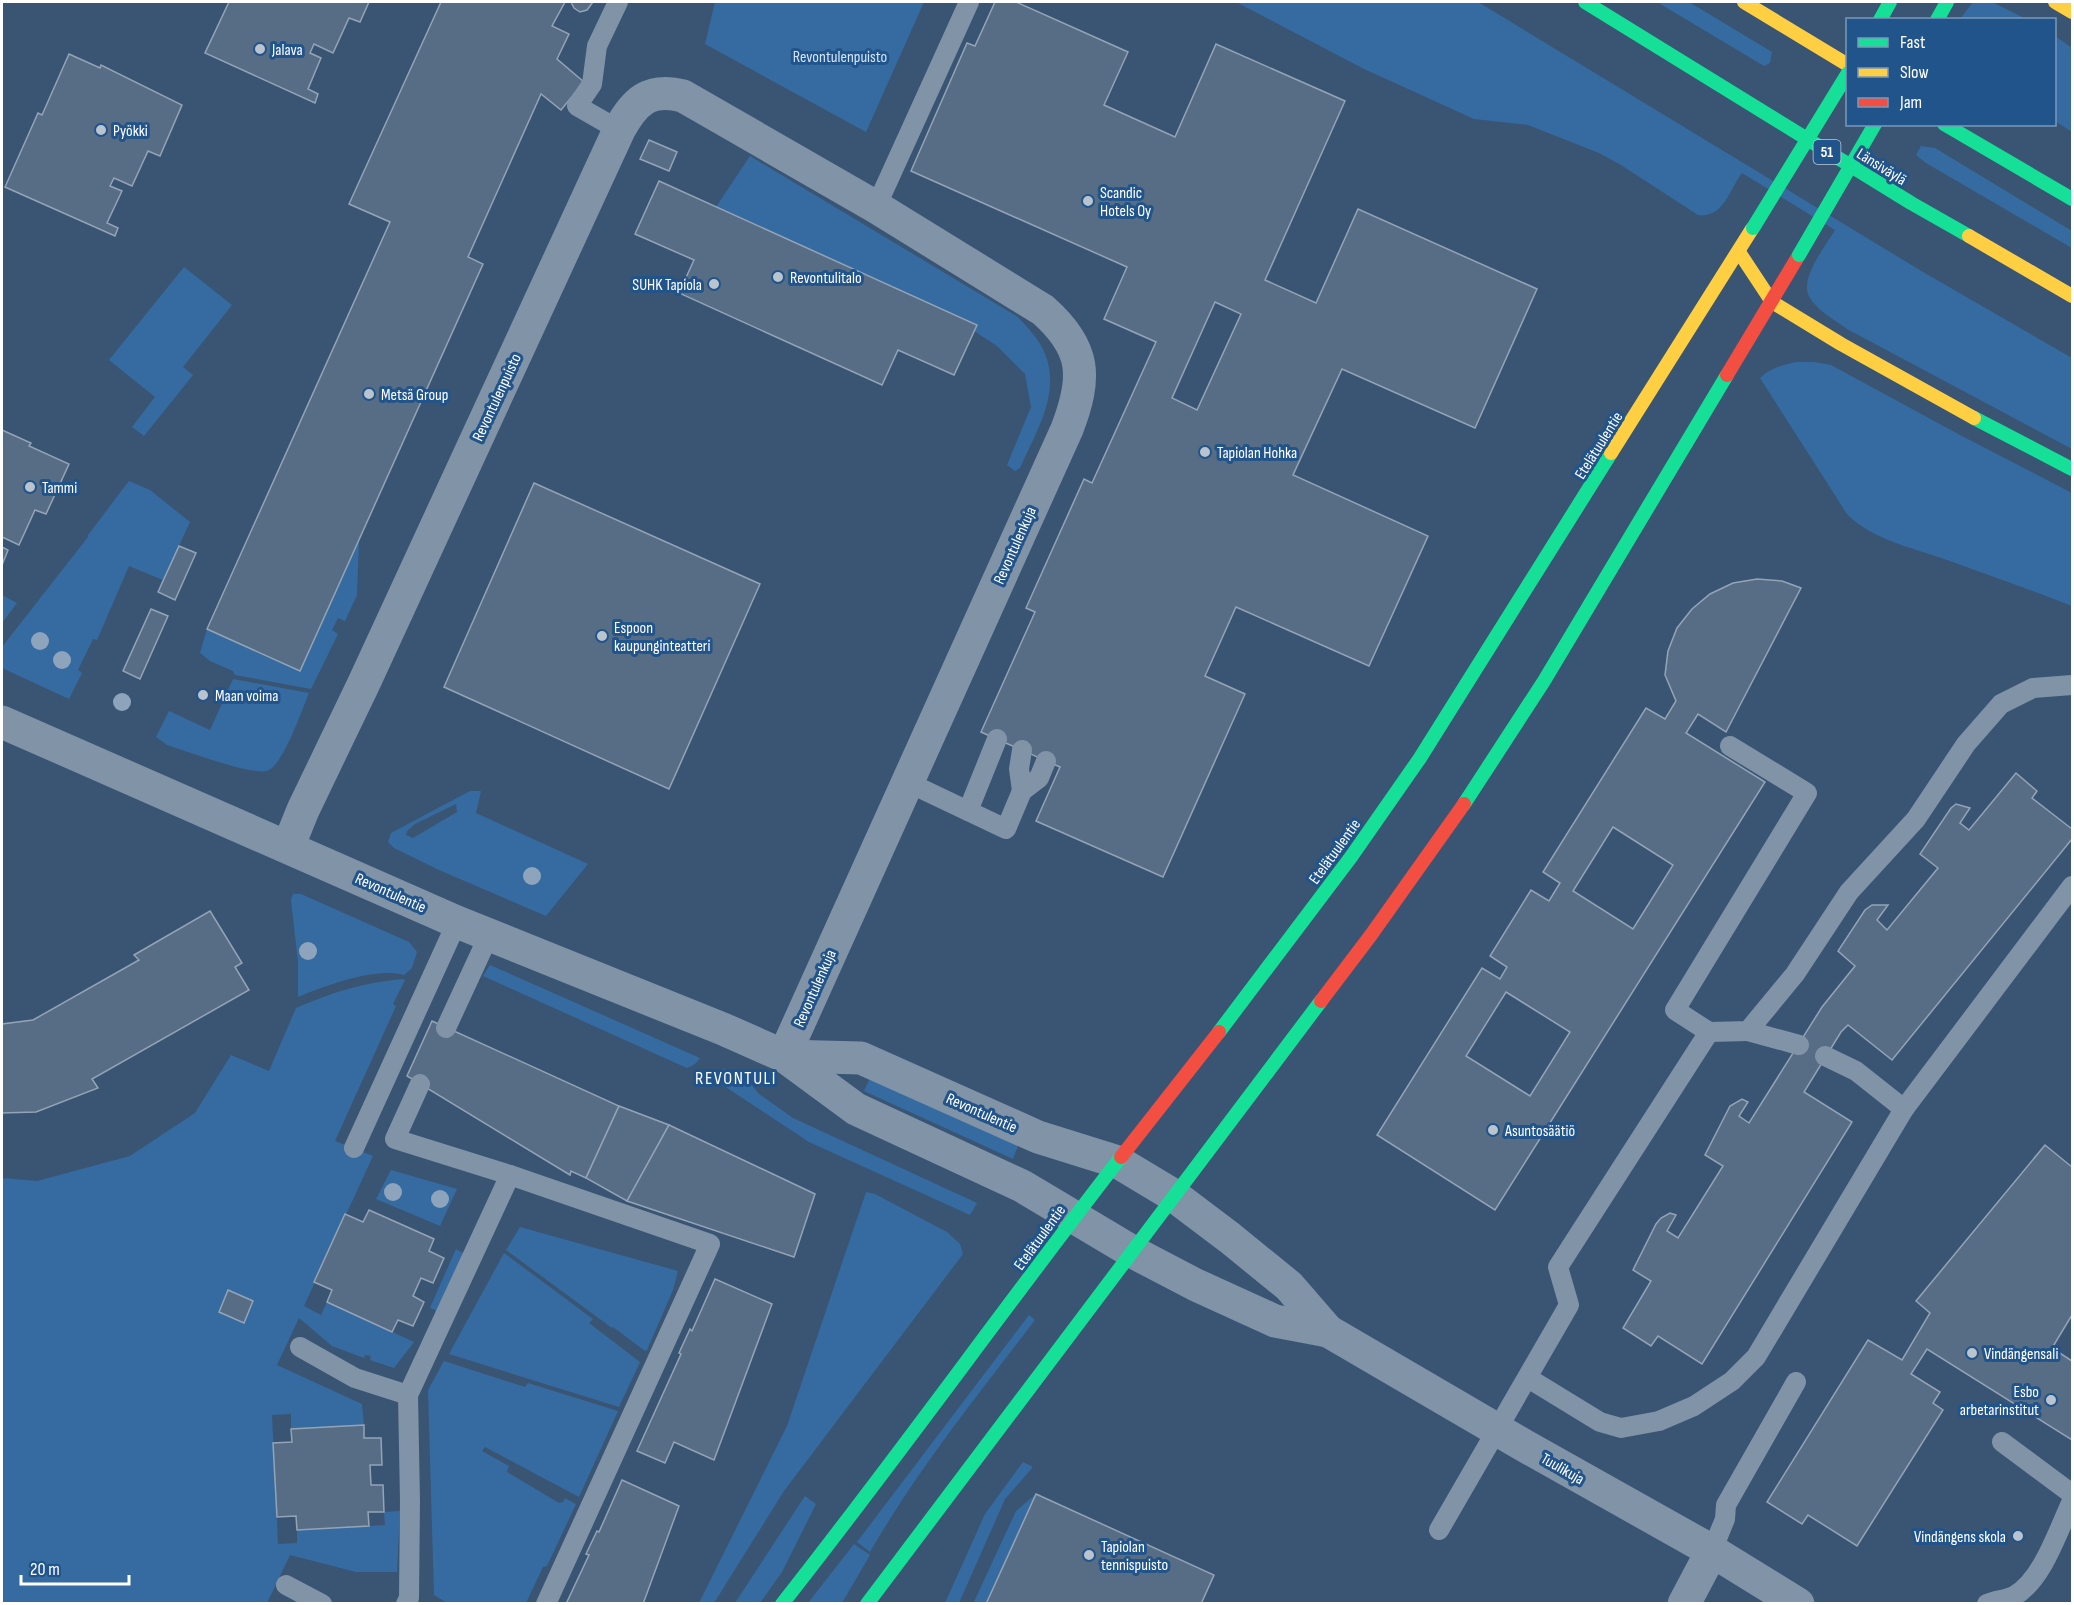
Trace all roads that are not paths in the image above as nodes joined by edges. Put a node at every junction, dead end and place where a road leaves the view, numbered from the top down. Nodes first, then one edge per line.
1 (618, 2) edge
2 (969, 2) edge
3 (1585, 2) edge
4 (1744, 2) edge
5 (1890, 2) edge
6 (1947, 2) edge
7 (2055, 2) edge
8 (2073, 12) edge
9 (1881, 18) edge
10 (1937, 18) edge
11 (1846, 64) edge
12 (1846, 76) edge
13 (1874, 126) edge
14 (1947, 126) edge
15 (619, 130) junction
16 (787, 156) joint
17 (2073, 199) edge
18 (876, 207) junction
19 (1738, 252) junction
20 (2073, 296) edge
21 (1772, 302) junction
22 (2073, 469) edge
23 (2073, 685) edge
24 (2, 722) edge
25 (997, 739) dead end
26 (1730, 746) dead end
27 (1022, 750) dead end
28 (1046, 761) dead end
29 (907, 782) junction
30 (1022, 790) junction
31 (968, 811) junction
32 (288, 847) junction
33 (2073, 886) edge
34 (457, 921) junction
35 (489, 935) junction
36 (446, 1028) dead end
37 (1748, 1031) junction
38 (1709, 1032) junction
39 (1799, 1045) dead end
40 (784, 1056) junction
41 (1825, 1056) dead end
42 (420, 1084) dead end
43 (1904, 1109) junction
44 (354, 1149) dead end
45 (1118, 1162) junction
46 (510, 1175) junction
47 (1173, 1195) junction
48 (1075, 1216) junction
49 (1131, 1251) junction
50 (1328, 1330) junction
51 (300, 1347) dead end
52 (1528, 1378) junction
53 (1796, 1382) dead end
54 (408, 1395) junction
55 (1497, 1430) junction
56 (2002, 1442) dead end
57 (2073, 1494) edge
58 (2073, 1501) edge
59 (1439, 1530) dead end
60 (1712, 1551) junction
61 (286, 1586) dead end
62 (322, 1604) edge
63 (406, 1604) edge
64 (546, 1604) edge
65 (782, 1604) edge
66 (867, 1604) edge
67 (1684, 1604) edge
68 (1798, 1604) edge
69 (1987, 1604) edge

1 - 15 lane
2 - 18 lane
3 - 20 main road, Länsiväylä / 51
4 - 11 main road
5 - 9 main road
6 - 10 main road
7 - 8 main road
12 - 19 main road, Etelätuulentie, bridge
13 - 21 main road, bridge
14 - 17 main road
15 - 16 street, Revontulenpuisto
15 - 32 street, Revontulenpuisto
16 - 18 street, Revontulenkuja
18 - 29 street, Revontulenkuja
19 - 21 main road
19 - 45 main road, Etelätuulentie
21 - 22 main road
21 - 47 main road
23 - 37 lane
24 - 32 street, Revontulentie
25 - 31 lane
26 - 38 lane
27 - 30 lane
28 - 30 lane
29 - 31 lane
29 - 40 street, Revontulenkuja
30 - 31 lane
32 - 34 street, Revontulentie
33 - 43 lane
34 - 35 street, Revontulentie
34 - 44 lane
35 - 36 lane
35 - 40 street, Revontulentie
37 - 38 lane
37 - 39 lane
38 - 52 lane
40 - 45 street, Revontulentie
40 - 48 street, Revontulentie
41 - 43 lane
42 - 46 lane
43 - 52 lane
45 - 47 street, Revontulentie
45 - 48 main road, Etelätuulentie
46 - 54 lane
46 - 64 lane
47 - 49 main road
47 - 50 street, Tuulikuja
48 - 49 street, Revontulentie
48 - 65 main road, Etelätuulentie
49 - 50 street, Tuulikuja
49 - 66 main road
50 - 55 street, Tuulikuja
51 - 54 lane
52 - 55 lane
53 - 60 lane
54 - 63 lane
55 - 59 lane
55 - 60 street, Tuulikuja
56 - 57 lane
58 - 69 lane
60 - 67 street
60 - 68 street, Tuulikuja
61 - 62 lane

